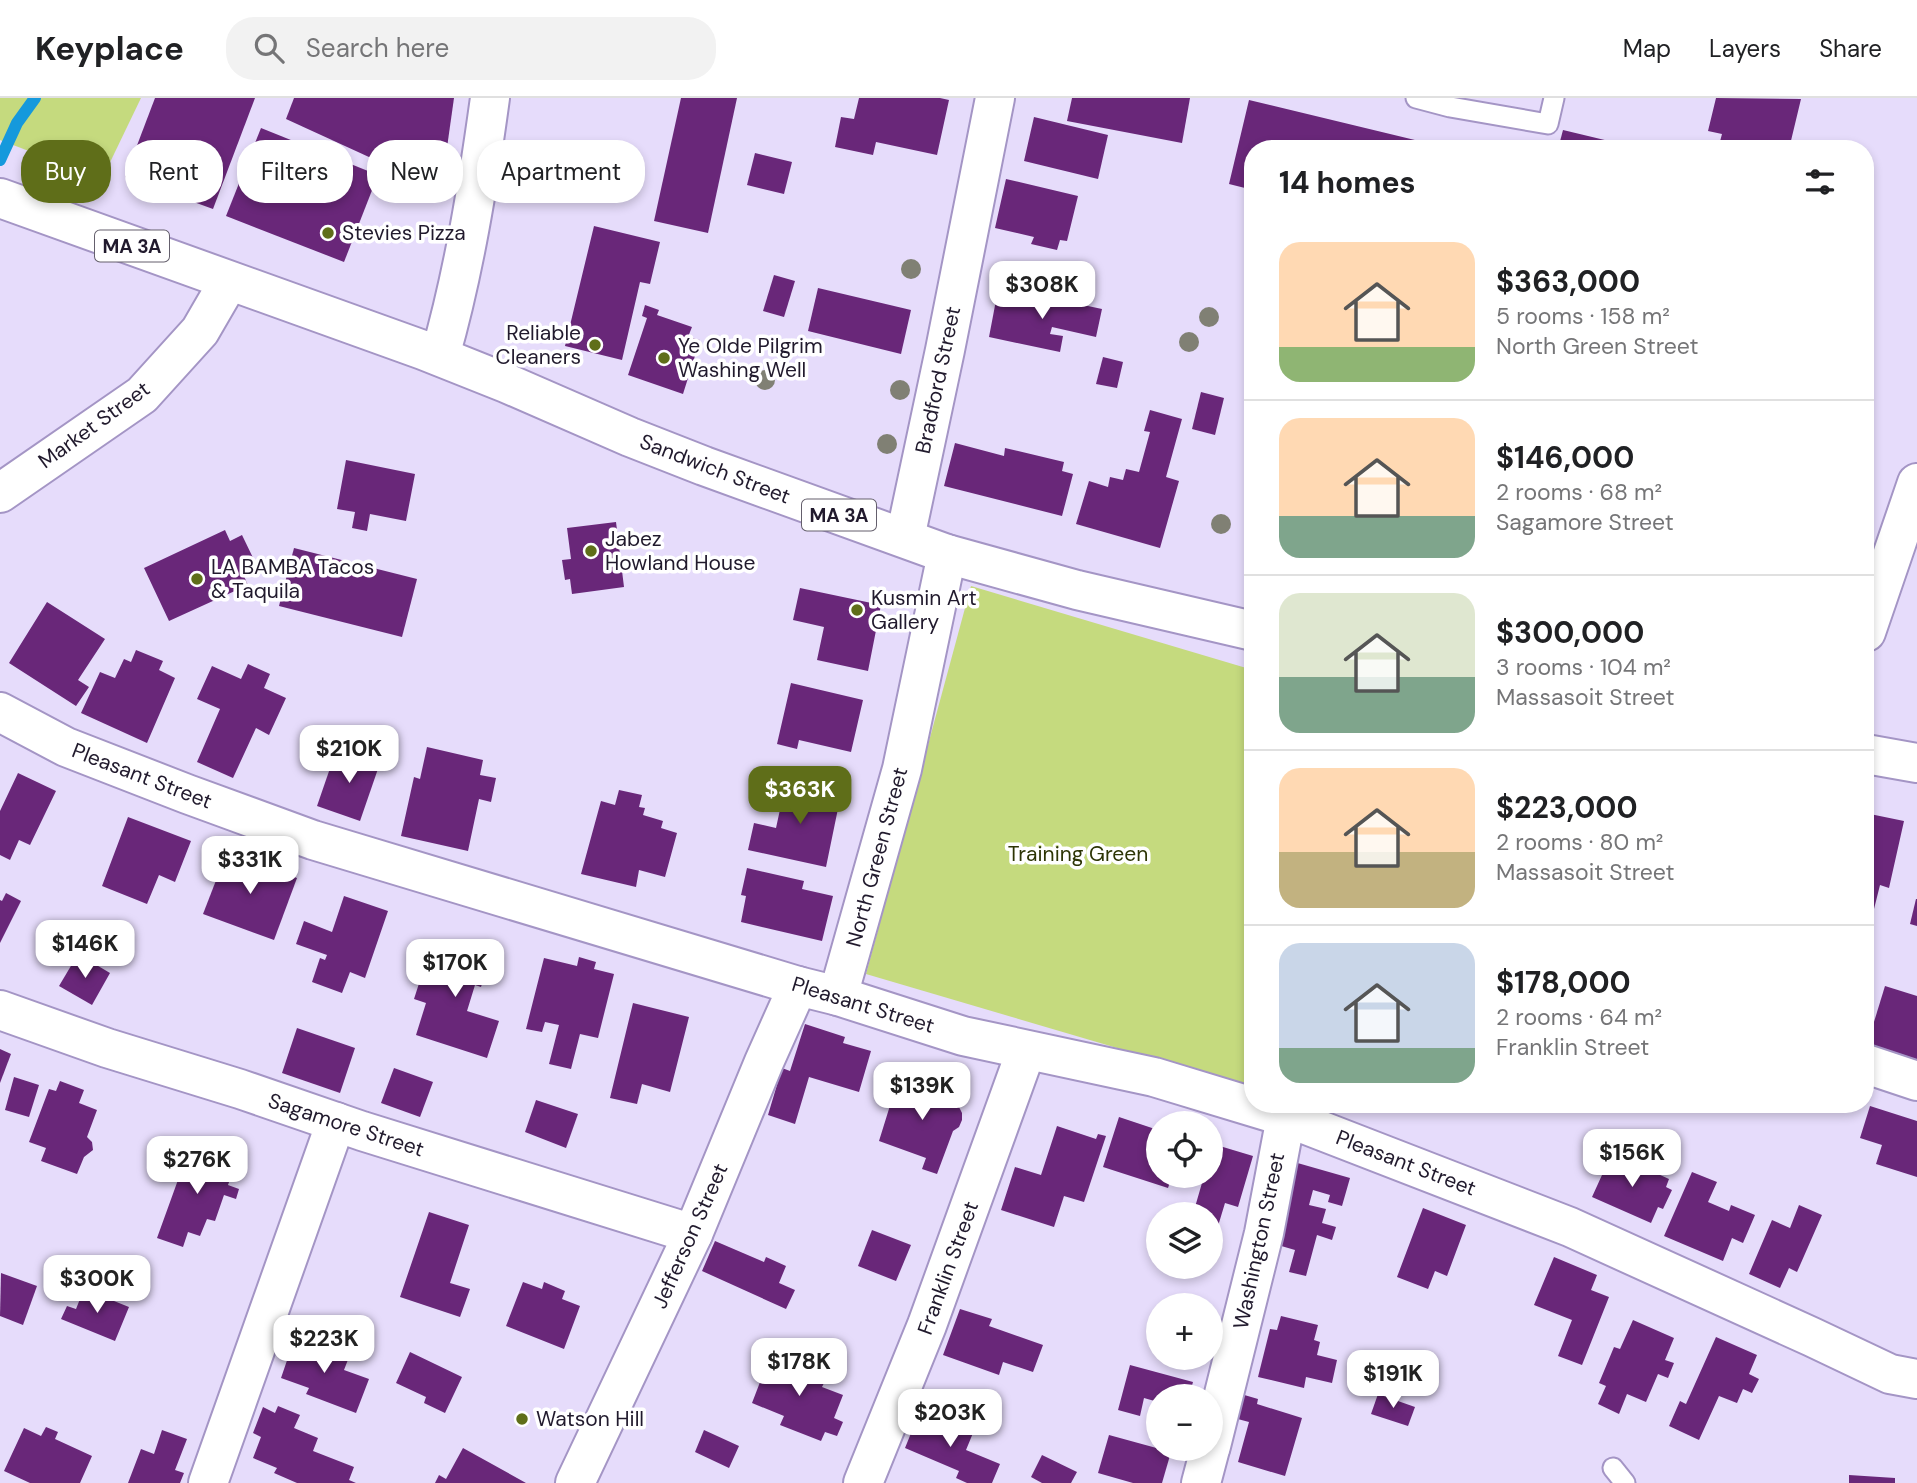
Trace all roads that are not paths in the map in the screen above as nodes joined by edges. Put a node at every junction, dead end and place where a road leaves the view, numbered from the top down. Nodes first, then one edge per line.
1 (490, 98) edge
2 (995, 98) edge
3 (1416, 98) edge
4 (1554, 98) edge
5 (0, 198) edge
6 (229, 281) junction
7 (440, 356) junction
8 (1917, 483) edge
9 (0, 493) edge
10 (905, 538) junction
11 (947, 554) junction
12 (1874, 609) edge
13 (1244, 629) edge
14 (0, 712) edge
15 (1874, 755) edge
16 (1917, 763) edge
17 (798, 986) junction
18 (838, 996) junction
19 (0, 1010) edge
20 (1026, 1051) junction
21 (1874, 1067) edge
22 (1917, 1081) edge
23 (1244, 1104) edge
24 (1273, 1113) edge
25 (1286, 1117) junction
26 (1326, 1118) edge
27 (336, 1122) junction
28 (693, 1234) junction
29 (1917, 1379) edge
30 (1223, 1399) edge
31 (1207, 1461) edge
32 (208, 1483) edge
33 (575, 1483) edge
34 (863, 1483) edge
35 (1201, 1483) edge

1 - 7 street
2 - 10 street, Bradford Street
3 - 4 lane
5 - 6 street, MA 3A
6 - 7 street, Sandwich Street / MA 3A
6 - 9 street, Market Street
7 - 10 street, Sandwich Street / MA 3A
8 - 12 street
10 - 11 street, Sandwich Street / MA 3A
11 - 13 street, Sandwich Street / MA 3A
11 - 18 street, North Green Street
14 - 17 street, Pleasant Street
15 - 16 street
17 - 18 street, Pleasant Street
17 - 28 street, Jefferson Street
18 - 20 street, Pleasant Street
19 - 27 street, Sagamore Street
20 - 23 street, Pleasant Street
20 - 34 street, Franklin Street
21 - 22 street
24 - 25 street, Pleasant Street
25 - 26 street, Pleasant Street
25 - 30 street, Washington Street
26 - 29 street, Pleasant Street
27 - 28 street, Sagamore Street
27 - 32 street
28 - 33 street, Jefferson Street
31 - 35 street, Washington Street

